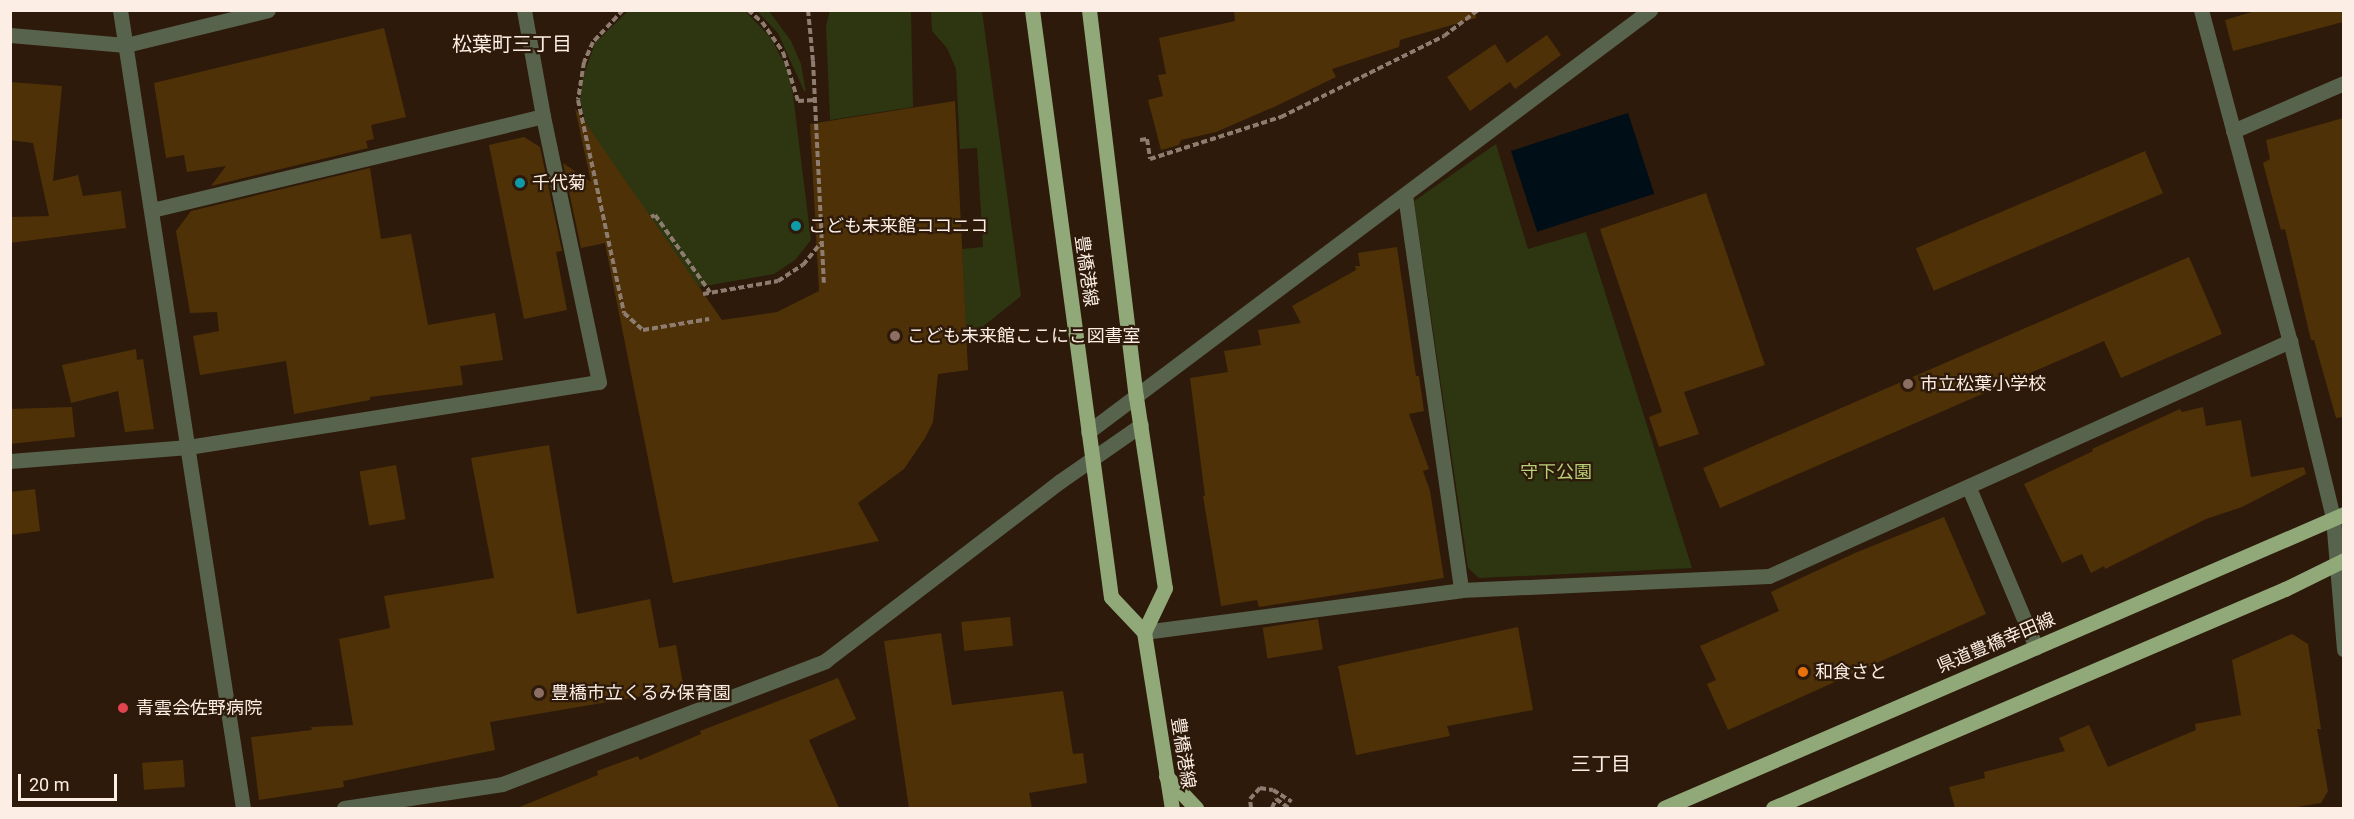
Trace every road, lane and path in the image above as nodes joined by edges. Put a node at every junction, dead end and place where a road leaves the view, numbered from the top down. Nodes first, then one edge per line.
1 (120, 10) edge
2 (268, 10) edge
3 (524, 10) edge
4 (624, 10) edge
5 (748, 10) edge
6 (808, 10) edge
7 (1032, 10) edge
8 (1089, 10) edge
9 (1478, 10) edge
10 (1650, 10) edge
11 (2201, 10) edge
12 (10, 35) edge
13 (126, 45) junction
14 (2343, 83) edge
15 (815, 99) junction
16 (543, 116) junction
17 (2234, 131) junction
18 (1140, 140) dead end
19 (1405, 195) junction
20 (152, 210) junction
21 (651, 217) dead end
22 (822, 243) junction
23 (824, 283) dead end
24 (711, 292) junction
25 (703, 294) dead end
26 (709, 319) dead end
27 (2290, 341) junction
28 (1136, 397) junction
29 (1140, 425) junction
30 (1088, 432) junction
31 (189, 447) junction
32 (1092, 459) junction
33 (10, 461) edge
34 (1969, 488) junction
35 (2338, 516) edge
36 (2339, 562) edge
37 (1461, 590) junction
38 (1144, 632) junction
39 (2036, 647) junction
40 (2343, 650) edge
41 (1167, 776) junction
42 (1170, 801) edge
43 (1292, 802) dead end
44 (243, 808) edge
45 (344, 808) edge
46 (1162, 808) edge
47 (1196, 808) edge
48 (1251, 808) edge
49 (1272, 808) edge
50 (1289, 808) edge
51 (1664, 808) edge
52 (1773, 808) edge

1 - 13 street
2 - 13 street
3 - 16 street
4 - 26 path
5 - 15 path
6 - 15 path
7 - 30 main road, 豊橋港線
8 - 28 main road, 豊橋港線
9 - 18 path
10 - 19 street
11 - 17 street
12 - 13 street
13 - 20 street
14 - 17 street
15 - 22 path
16 - 20 street
16 - 31 street
17 - 27 street
19 - 28 street
19 - 37 street
20 - 31 street
21 - 24 path
22 - 23 path
22 - 24 path
24 - 25 path
27 - 34 street
27 - 35 street
28 - 29 main road, 豊橋港線
28 - 30 street
29 - 32 street
29 - 38 main road, 豊橋港線
30 - 32 main road, 豊橋港線
31 - 33 street
31 - 44 street
32 - 38 main road, 豊橋港線
32 - 45 street
34 - 37 street
34 - 39 street
35 - 36 street
35 - 39 main road, 県道豊橋幸田線
36 - 40 street
36 - 52 main road
37 - 38 street
38 - 41 main road, 豊橋港線
39 - 51 main road, 県道豊橋幸田線
41 - 42 main road, 豊橋港線
41 - 47 main road
42 - 46 main road
43 - 48 path
49 - 50 path

